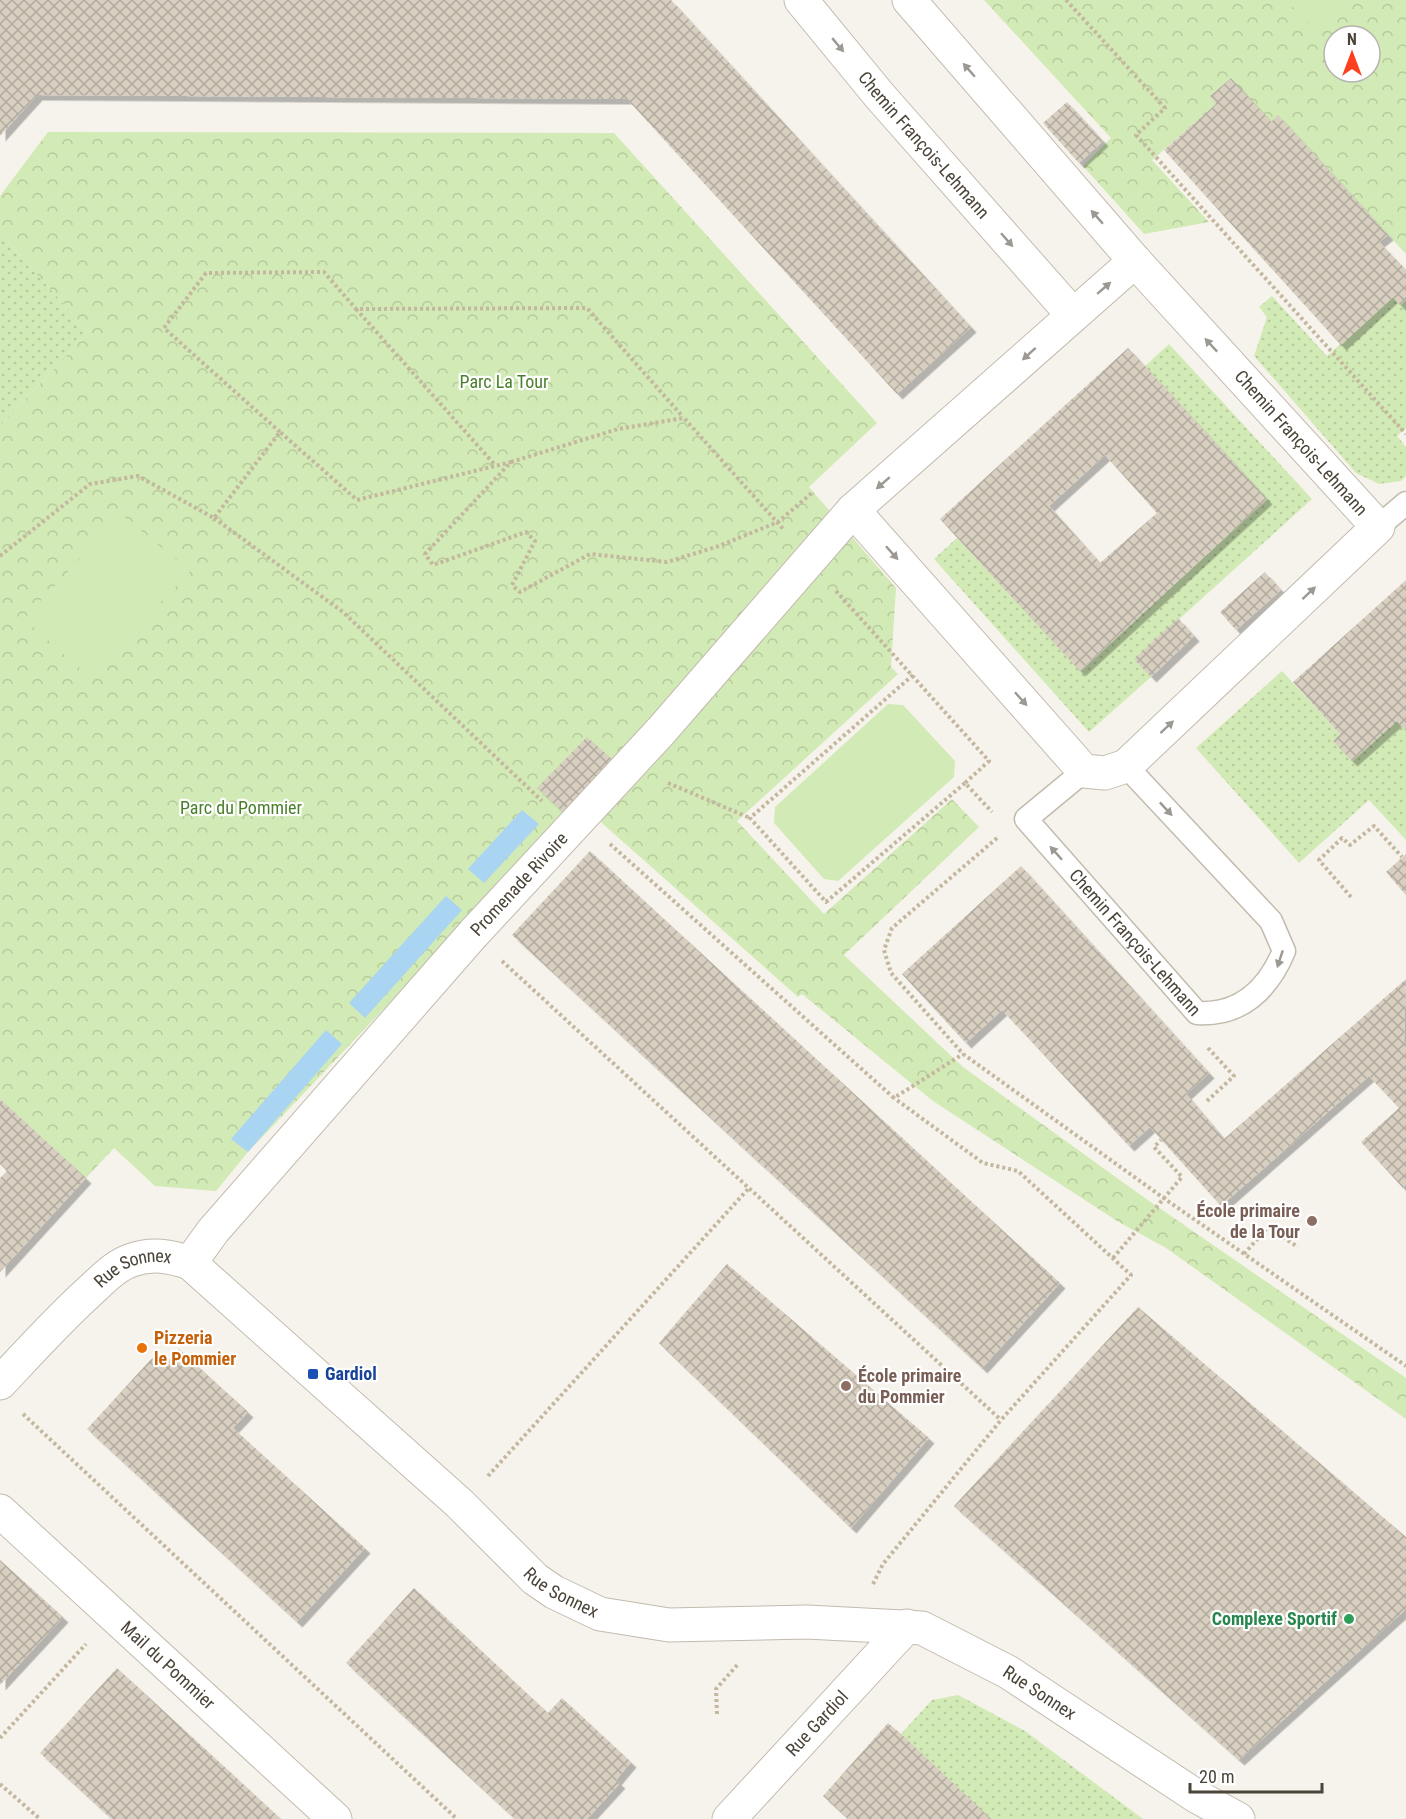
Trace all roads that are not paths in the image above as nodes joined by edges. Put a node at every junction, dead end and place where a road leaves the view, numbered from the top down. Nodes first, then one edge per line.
1 (801, 0) edge
2 (909, 0) edge
3 (1135, 261) junction
4 (1073, 315) junction
5 (1406, 503) edge
6 (853, 510) junction
7 (1378, 527) junction
8 (1126, 766) junction
9 (1084, 771) junction
10 (190, 1263) junction
11 (0, 1383) edge
12 (0, 1511) edge
13 (907, 1626) junction
14 (335, 1819) edge
15 (729, 1819) edge
16 (1238, 1819) edge

1 -> 4 street, Chemin François-Lehmann
3 -> 2 street, Chemin François-Lehmann
4 -> 3 street
7 -> 3 street, Chemin François-Lehmann
4 -> 6 street
5 - 7 lane
6 -> 9 street
6 - 10 street, Promenade Rivoire
8 -> 7 street, Chemin François-Lehmann
8 - 9 street
8 -> 9 lane, Chemin François-Lehmann
10 - 11 street, Rue Sonnex
10 - 13 street, Rue Sonnex
12 - 14 street, Mail du Pommier
13 - 15 street, Rue Gardiol
13 - 16 street, Rue Sonnex

